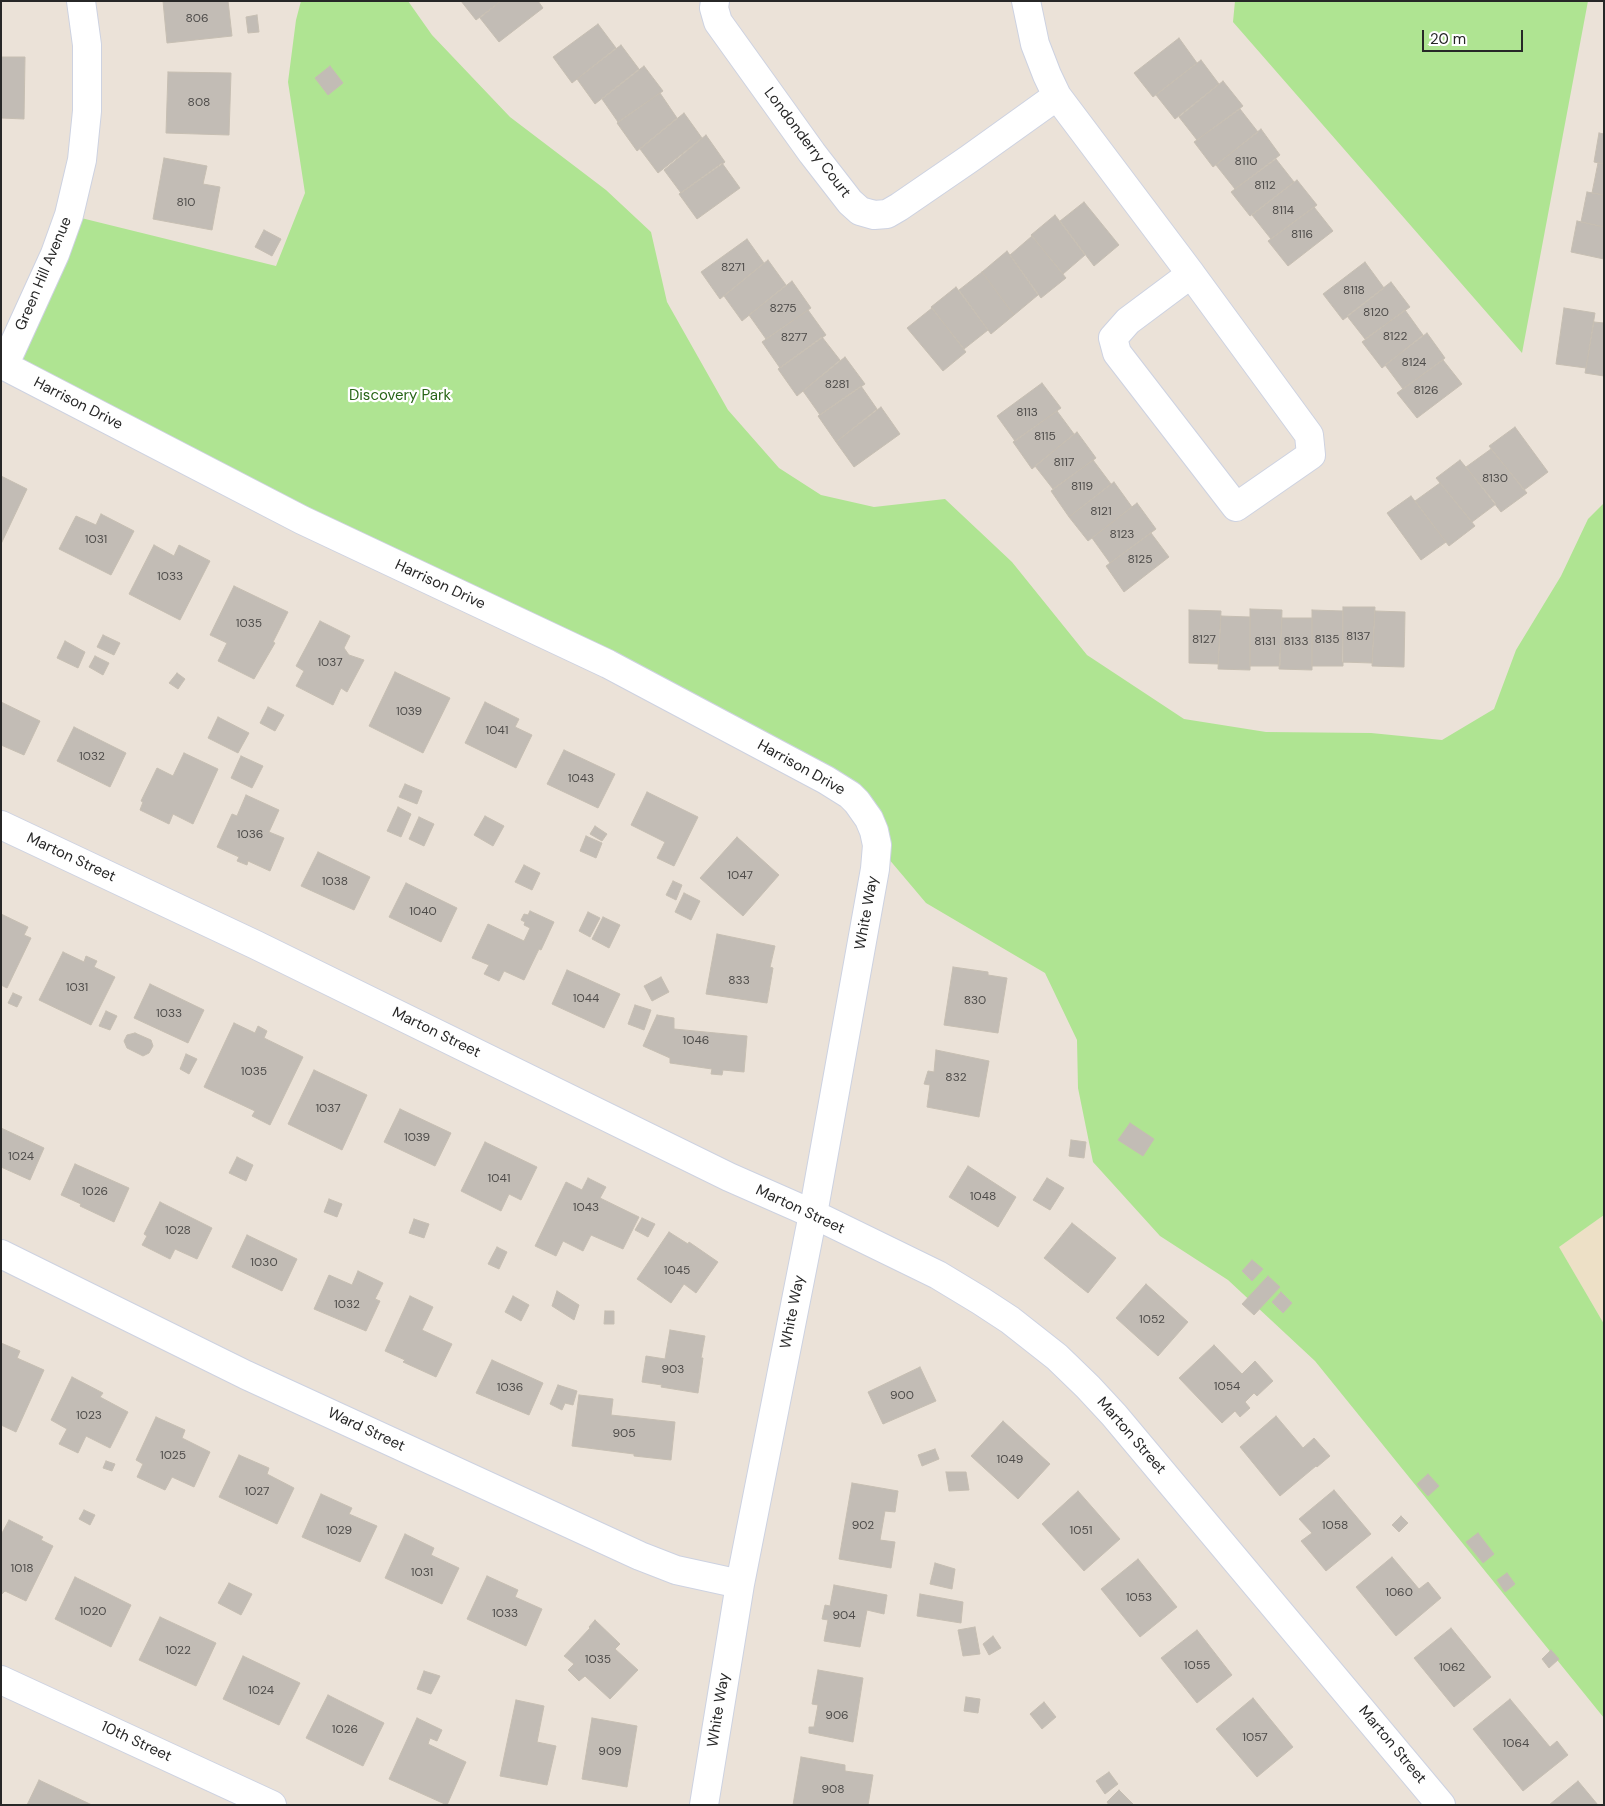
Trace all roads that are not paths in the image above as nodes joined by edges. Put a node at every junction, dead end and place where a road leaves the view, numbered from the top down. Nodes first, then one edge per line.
1 (81, 1) edge
2 (715, 1) edge
3 (1026, 1) edge
4 (1057, 96) junction
5 (1191, 274) junction
6 (3, 365) edge
7 (869, 819) joint
8 (1, 825) edge
9 (813, 1214) junction
10 (1, 1254) edge
11 (740, 1584) junction
12 (1, 1680) edge
13 (272, 1805) edge
14 (704, 1805) edge
15 (1441, 1805) edge

1 - 6 street, Green Hill Avenue
2 - 4 street, Londonderry Court
3 - 4 street
4 - 5 street
5 - 5 street
6 - 7 street, Harrison Drive
7 - 9 street, White Way
8 - 9 street, Marton Street
9 - 11 street, White Way
9 - 15 street, Marton Street
10 - 11 street, Ward Street
11 - 14 street, White Way
12 - 13 street, 10th Street

